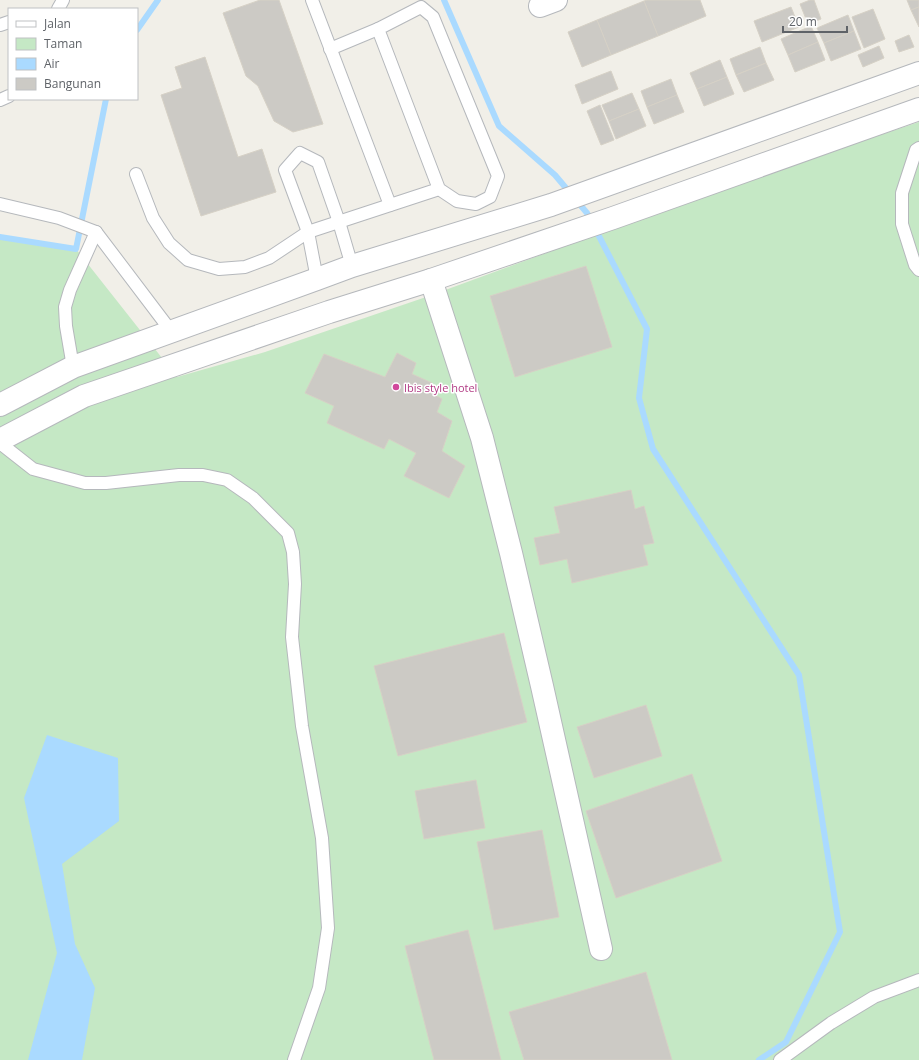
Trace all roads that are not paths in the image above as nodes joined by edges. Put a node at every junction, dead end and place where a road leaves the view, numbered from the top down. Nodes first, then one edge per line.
1 (312, 0) edge
2 (378, 29) junction
3 (330, 49) junction
4 (919, 73) edge
5 (919, 109) edge
6 (919, 148) edge
7 (136, 174) dead end
8 (439, 190) junction
9 (0, 204) edge
10 (390, 206) junction
11 (339, 222) junction
12 (91, 230) junction
13 (308, 232) junction
14 (352, 266) junction
15 (919, 270) edge
16 (317, 279) junction
17 (431, 280) junction
18 (329, 312) junction
19 (171, 331) junction
20 (73, 367) junction
21 (84, 396) junction
22 (0, 405) edge
23 (0, 440) edge
24 (0, 443) edge
25 (602, 949) dead end
26 (919, 980) edge
27 (294, 1060) edge
28 (780, 1060) edge

1 - 3 lane
2 - 3 lane
2 - 8 lane
2 - 8 lane
3 - 10 lane
4 - 14 street
5 - 17 street
6 - 15 lane
7 - 13 lane
8 - 10 lane
9 - 12 lane
10 - 11 lane
11 - 13 lane
11 - 13 lane
11 - 14 lane
12 - 19 lane
12 - 20 lane
13 - 16 lane
14 - 16 street
16 - 18 street
16 - 19 street
17 - 18 street
17 - 25 street
18 - 21 street
19 - 20 street
20 - 21 street
20 - 22 street
21 - 23 street
24 - 27 lane
26 - 28 lane

